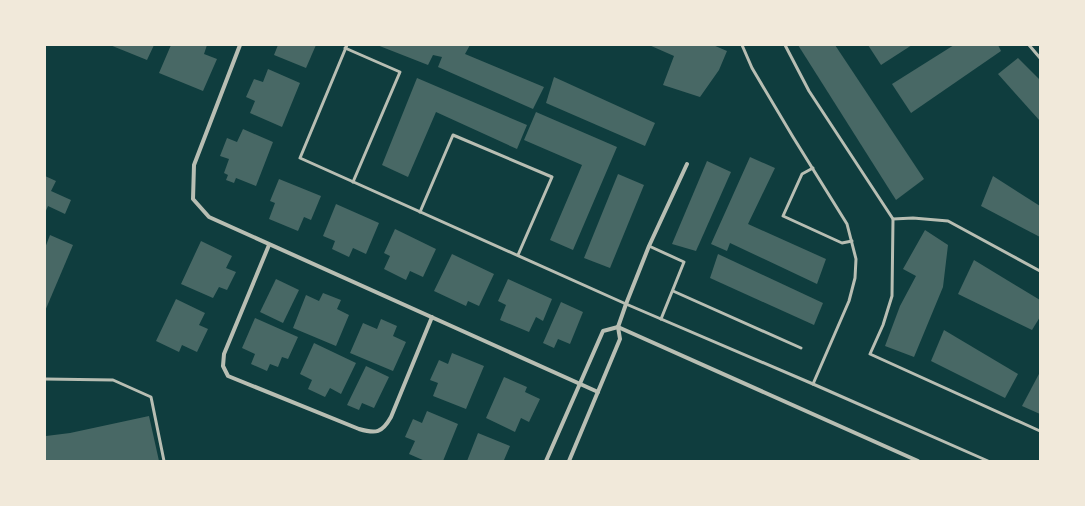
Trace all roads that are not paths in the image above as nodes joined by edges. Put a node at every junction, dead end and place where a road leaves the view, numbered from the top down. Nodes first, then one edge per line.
1 (240, 45) edge
2 (742, 45) edge
3 (785, 45) edge
4 (1029, 45) edge
5 (346, 47) edge
6 (1040, 58) edge
7 (687, 164) dead end
8 (813, 168) junction
9 (353, 182) junction
10 (420, 212) junction
11 (894, 219) junction
12 (852, 241) junction
13 (269, 245) junction
14 (649, 246) junction
15 (518, 255) junction
16 (1040, 271) edge
17 (673, 291) junction
18 (626, 304) junction
19 (432, 317) junction
20 (661, 319) junction
21 (618, 327) junction
22 (801, 348) dead end
23 (45, 379) edge
24 (579, 384) junction
25 (813, 384) junction
26 (598, 392) junction
27 (1040, 431) edge
28 (164, 461) edge
29 (546, 461) edge
30 (569, 461) edge
31 (918, 461) edge
32 (988, 461) edge

1 - 13 street
2 - 8 lane
3 - 11 lane
4 - 6 lane
5 - 9 lane
5 - 9 lane
7 - 14 street
8 - 12 lane
8 - 12 lane
9 - 10 lane
10 - 15 lane
10 - 15 lane
11 - 16 lane
11 - 27 lane
12 - 25 lane
13 - 19 street
13 - 19 street
14 - 17 lane
14 - 18 street
15 - 18 lane
17 - 20 lane
17 - 22 lane
18 - 20 lane
18 - 21 street
19 - 24 street
20 - 25 lane
21 - 24 street
21 - 26 street
21 - 31 street
23 - 28 lane
24 - 26 street
24 - 29 street
25 - 32 lane
26 - 30 street

